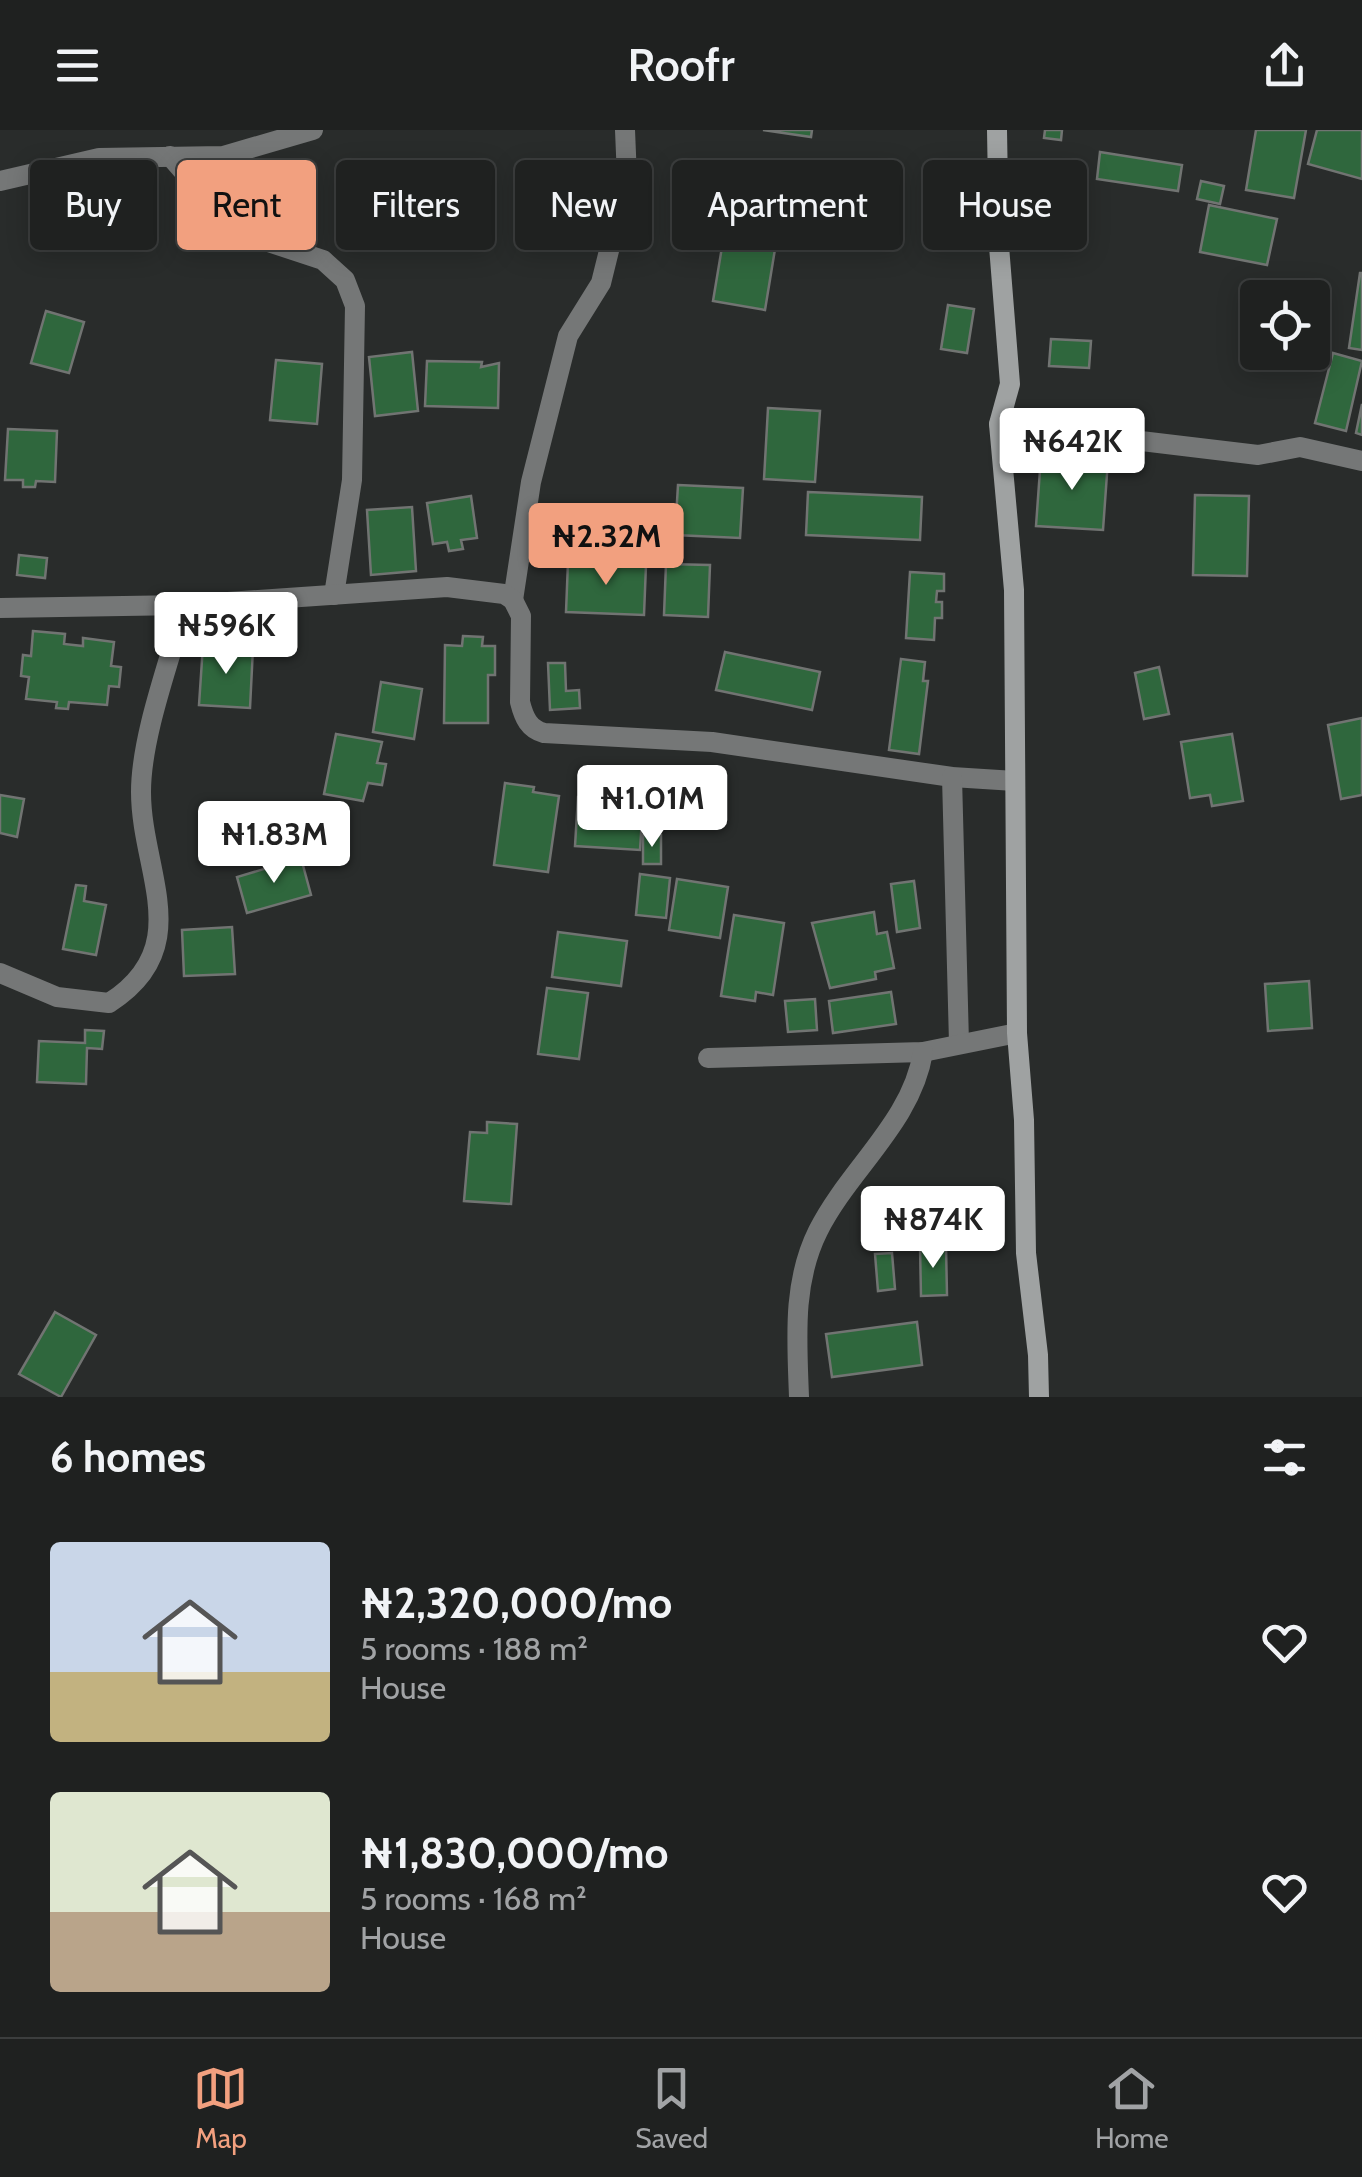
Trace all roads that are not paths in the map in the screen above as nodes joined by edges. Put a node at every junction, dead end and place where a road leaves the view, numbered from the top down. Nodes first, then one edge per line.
1 (313, 130) edge
2 (625, 130) edge
3 (997, 130) edge
4 (170, 156) junction
5 (0, 181) edge
6 (999, 424) junction
7 (1362, 461) edge
8 (334, 594) junction
9 (513, 600) junction
10 (186, 605) junction
11 (0, 608) edge
12 (952, 777) junction
13 (1014, 781) junction
14 (0, 973) edge
15 (1017, 1032) junction
16 (959, 1043) junction
17 (922, 1052) junction
18 (708, 1058) dead end
19 (798, 1397) edge
20 (1039, 1397) edge

1 - 4 street
2 - 9 street
3 - 6 street
4 - 5 street
4 - 8 street
6 - 7 street
6 - 13 street
8 - 9 street
8 - 10 street
9 - 12 street
10 - 11 street
10 - 14 street
12 - 13 street
12 - 16 street
13 - 15 street
15 - 16 street
15 - 20 street
16 - 17 street
17 - 18 street
17 - 19 street

